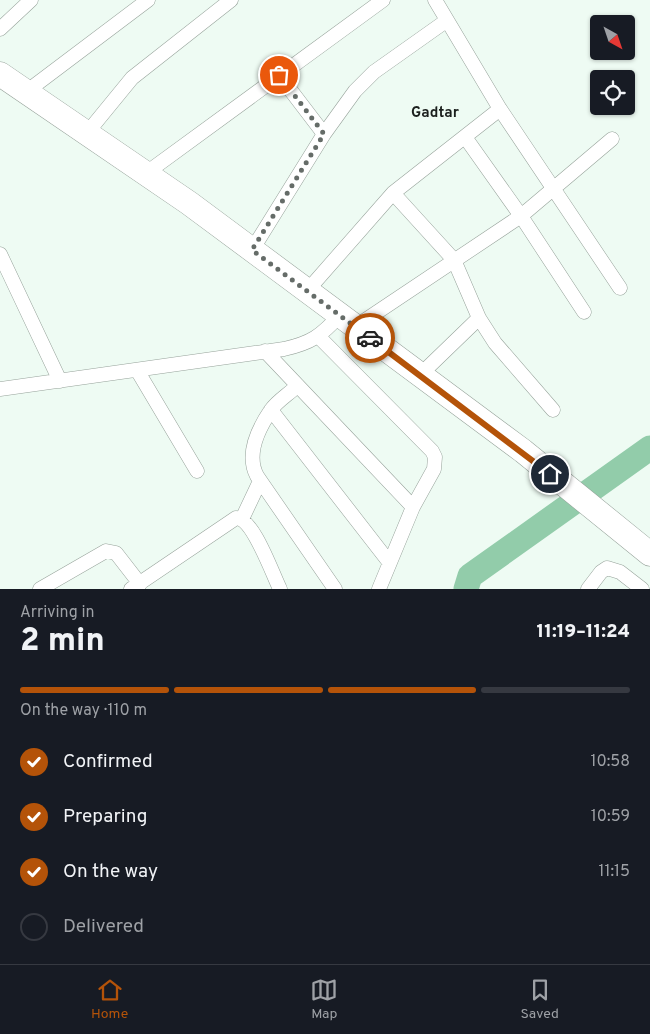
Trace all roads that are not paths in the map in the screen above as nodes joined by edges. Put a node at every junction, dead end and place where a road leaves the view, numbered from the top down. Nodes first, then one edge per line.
1 (31, 0) edge
2 (148, 0) edge
3 (231, 0) edge
4 (383, 0) edge
5 (435, 0) edge
6 (446, 21) junction
7 (0, 29) edge
8 (0, 74) edge
9 (279, 75) junction
10 (26, 92) junction
11 (500, 109) junction
12 (87, 134) junction
13 (324, 134) junction
14 (465, 137) junction
15 (612, 139) dead end
16 (145, 174) junction
17 (555, 188) junction
18 (393, 193) junction
19 (521, 216) junction
20 (252, 250) junction
21 (0, 254) edge
22 (454, 260) junction
23 (620, 288) dead end
24 (306, 291) junction
25 (584, 312) dead end
26 (480, 318) junction
27 (348, 321) junction
28 (319, 337) junction
29 (265, 351) junction
30 (137, 370) junction
31 (420, 375) junction
32 (60, 381) junction
33 (297, 386) junction
34 (0, 389) edge
35 (271, 410) junction
36 (554, 410) dead end
37 (197, 471) dead end
38 (260, 481) junction
39 (413, 507) junction
40 (242, 519) junction
41 (650, 554) edge
42 (389, 562) junction
43 (136, 587) edge
44 (637, 588) edge
45 (40, 589) edge
46 (280, 589) edge
47 (335, 589) edge
48 (379, 589) edge
49 (588, 589) edge

1 - 7 street
2 - 10 street
3 - 12 street
4 - 9 street
5 - 6 street
6 - 11 street
6 - 13 street
8 - 10 highway
9 - 13 street
9 - 16 street
10 - 12 highway
11 - 14 street
11 - 17 street
12 - 16 highway
13 - 20 street
14 - 18 street
14 - 19 street
15 - 17 street
16 - 20 highway
17 - 19 street
17 - 23 street
18 - 22 street
18 - 24 street
19 - 22 street
19 - 25 street
20 - 24 highway
21 - 32 street
22 - 26 street
22 - 27 street
24 - 27 highway
26 - 31 street
26 - 36 street
27 - 28 street
27 - 31 highway
28 - 29 street
28 - 39 street
29 - 30 street
29 - 33 street
30 - 32 street
30 - 37 street
31 - 41 highway
32 - 34 street
33 - 35 street
33 - 39 street
35 - 38 street
35 - 42 street
38 - 40 street
38 - 47 street
39 - 42 street
40 - 43 street
40 - 46 street
42 - 48 street
43 - 45 street
44 - 49 street

